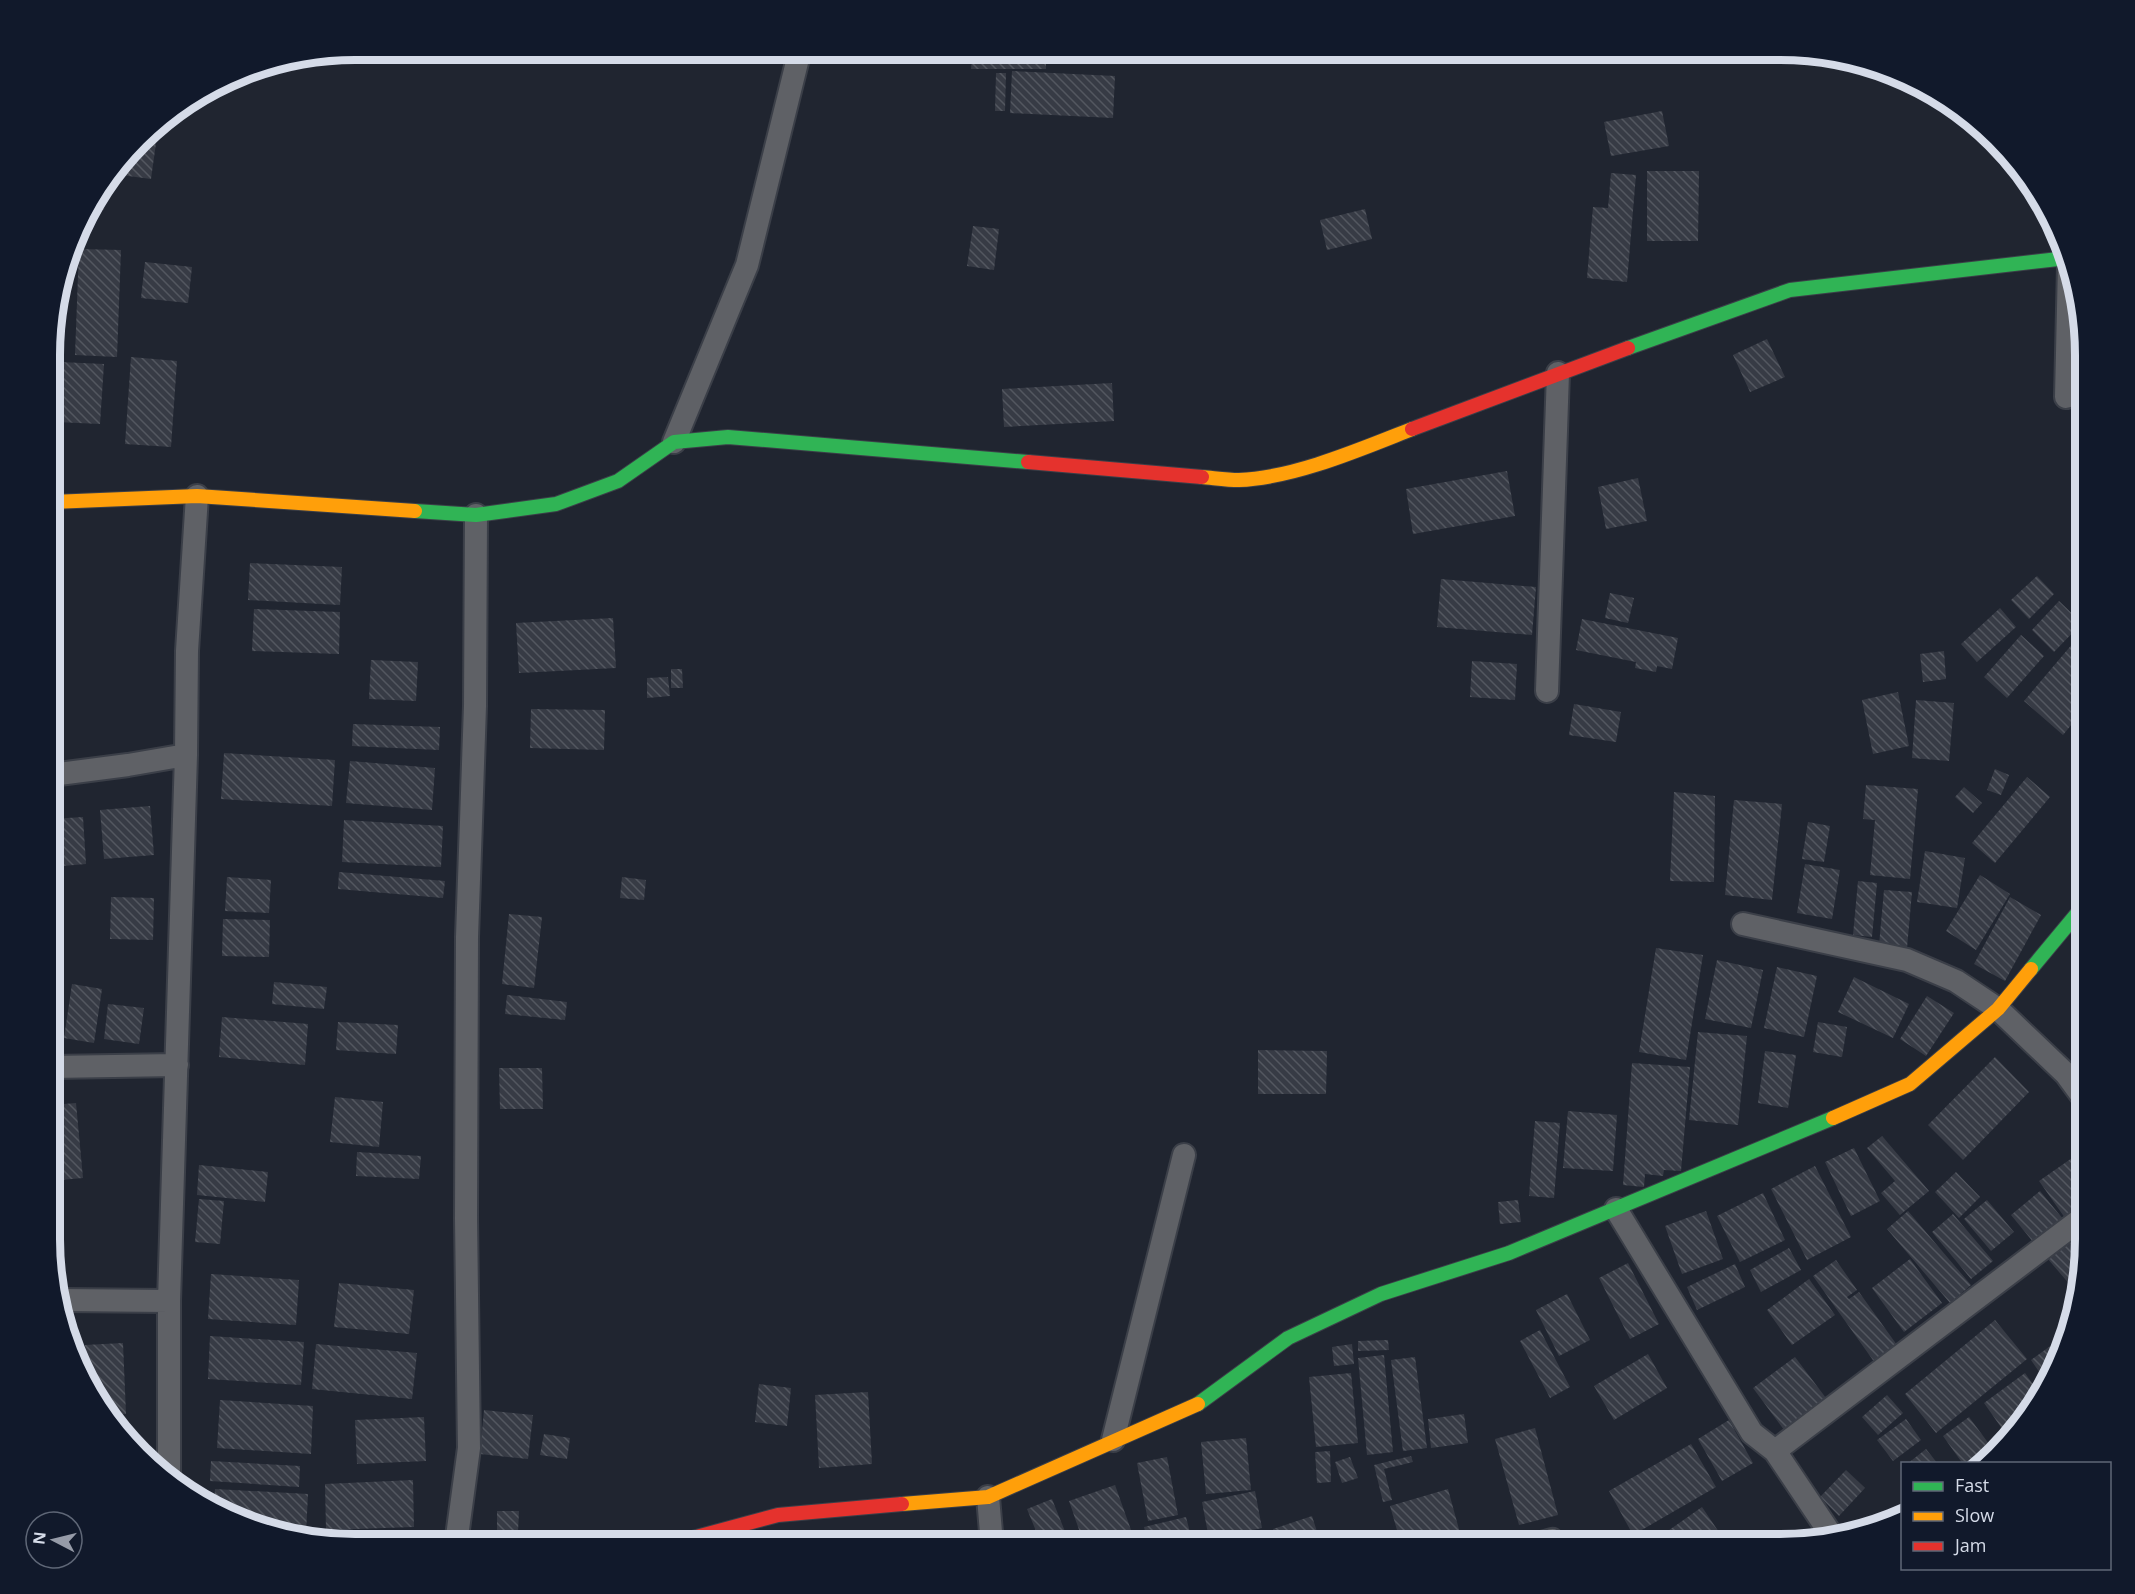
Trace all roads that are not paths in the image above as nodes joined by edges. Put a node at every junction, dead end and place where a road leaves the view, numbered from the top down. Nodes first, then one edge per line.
1 (798, 60) edge
2 (2059, 259) edge
3 (2068, 294) edge
4 (1558, 373) junction
5 (2066, 397) dead end
6 (674, 442) junction
7 (196, 496) junction
8 (60, 502) edge
9 (476, 515) junction
10 (1547, 691) dead end
11 (186, 755) junction
12 (60, 774) edge
13 (2075, 916) edge
14 (1743, 924) dead end
15 (1998, 1009) junction
16 (177, 1065) junction
17 (60, 1067) edge
18 (2075, 1086) edge
19 (1184, 1155) dead end
20 (1616, 1209) junction
21 (2075, 1224) edge
22 (67, 1300) edge
23 (169, 1301) junction
24 (1113, 1440) junction
25 (1775, 1451) junction
26 (169, 1468) edge
27 (988, 1497) junction
28 (1828, 1530) edge
29 (457, 1534) edge
30 (705, 1534) edge
31 (991, 1534) edge

1 - 6 street
2 - 4 street
3 - 5 street
4 - 6 street
4 - 10 street
6 - 9 street
7 - 8 street
7 - 9 street
7 - 11 street
9 - 29 street
11 - 12 street
11 - 16 street
13 - 15 street
14 - 15 street
15 - 18 street
15 - 20 street
16 - 17 street
16 - 23 street
19 - 24 street
20 - 24 street
20 - 25 street
21 - 25 street
22 - 23 street
23 - 26 street
24 - 27 street
25 - 28 street
27 - 30 street
27 - 31 street

